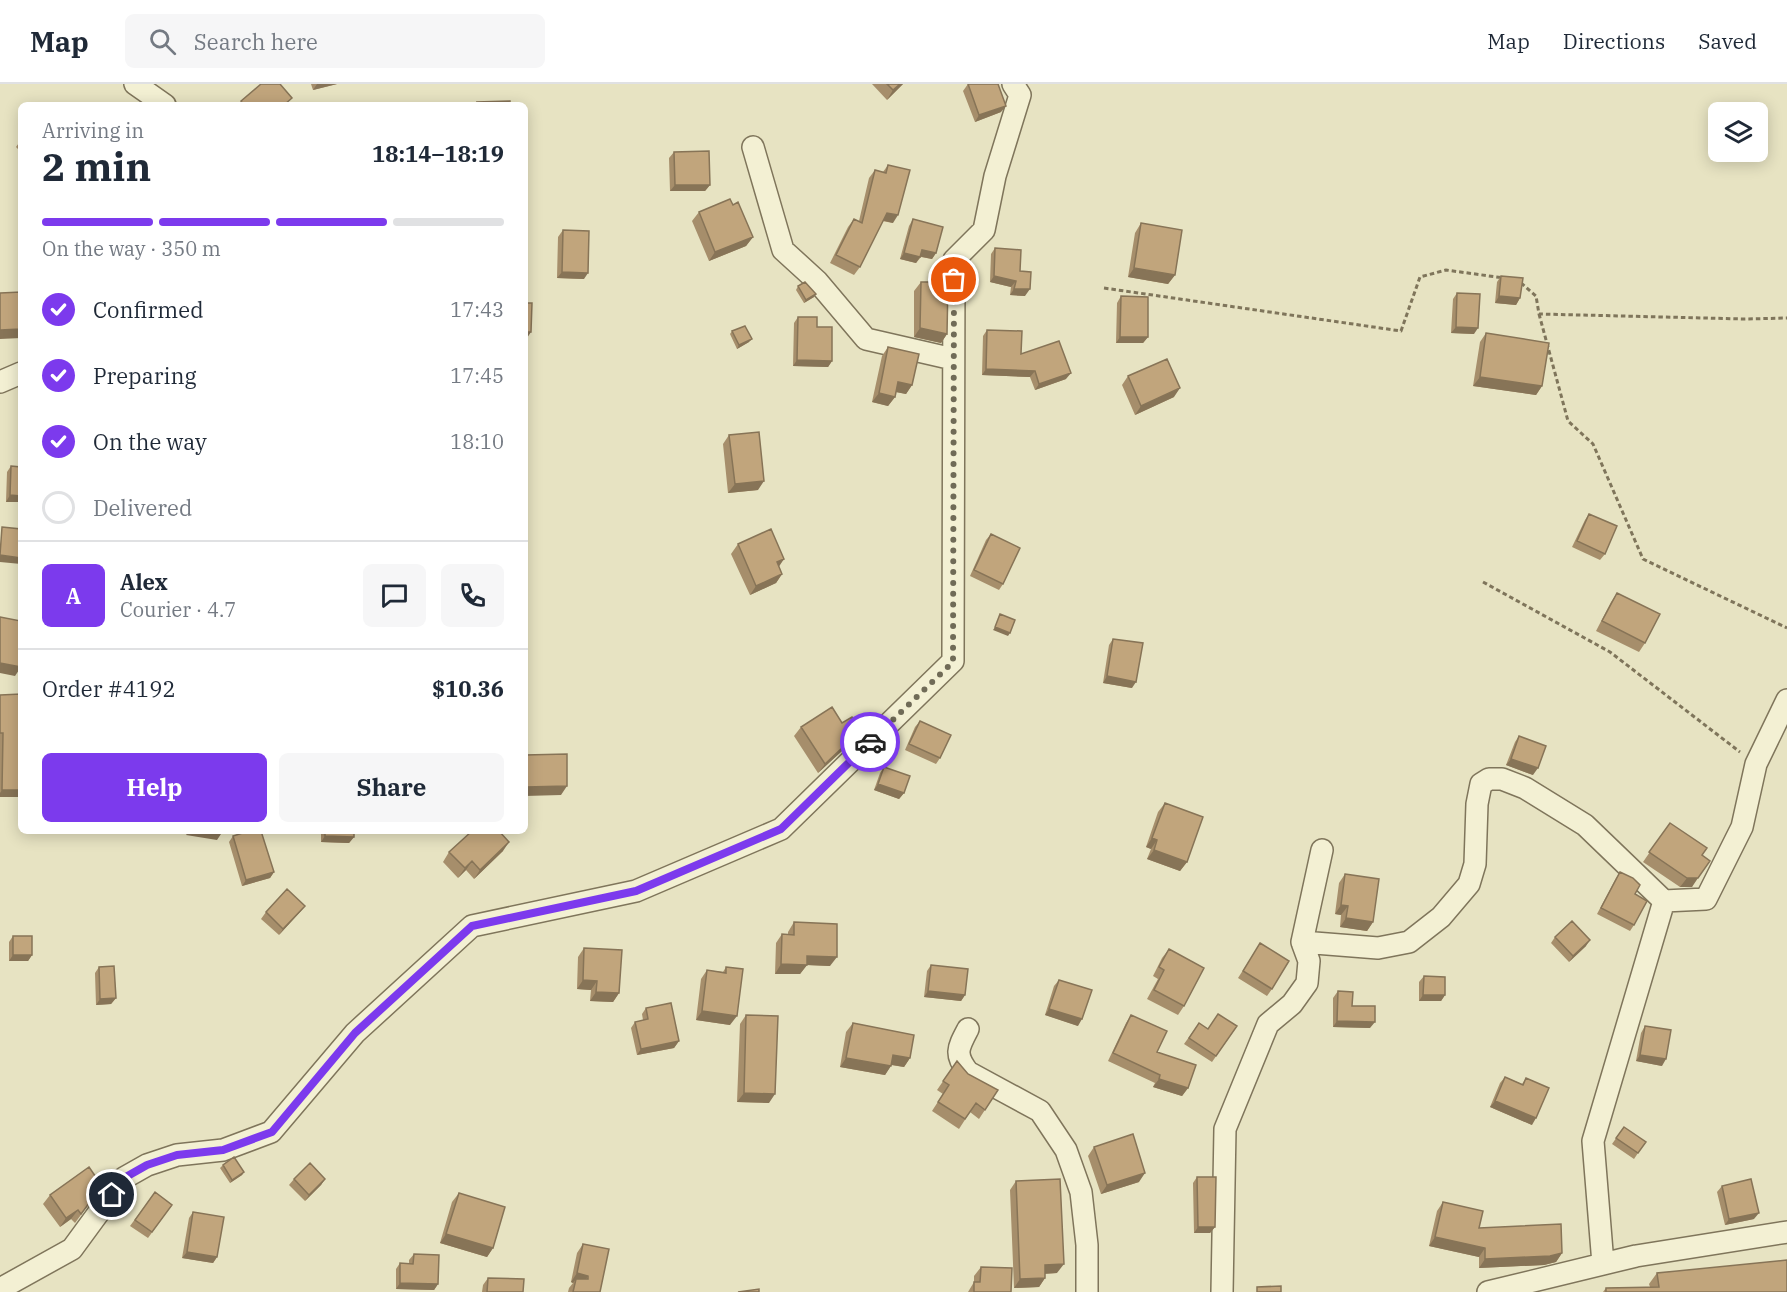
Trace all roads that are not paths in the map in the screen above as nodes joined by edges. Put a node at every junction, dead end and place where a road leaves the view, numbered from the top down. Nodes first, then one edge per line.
1 (135, 84) edge
2 (1013, 84) edge
3 (161, 102) edge
4 (753, 147) dead end
5 (953, 359) junction
6 (18, 375) edge
7 (0, 382) edge
8 (1787, 700) edge
9 (1322, 850) dead end
10 (1664, 901) junction
11 (1302, 942) junction
12 (968, 1029) dead end
13 (1787, 1232) edge
14 (1603, 1264) junction
15 (0, 1289) edge
16 (1087, 1292) edge
17 (1222, 1292) edge
18 (1488, 1292) edge

1 - 3 street
2 - 5 street
4 - 5 street
5 - 15 street
6 - 7 street
8 - 10 street
9 - 11 street
10 - 11 street
10 - 14 street
11 - 17 street
12 - 16 street
13 - 14 street
14 - 18 street

